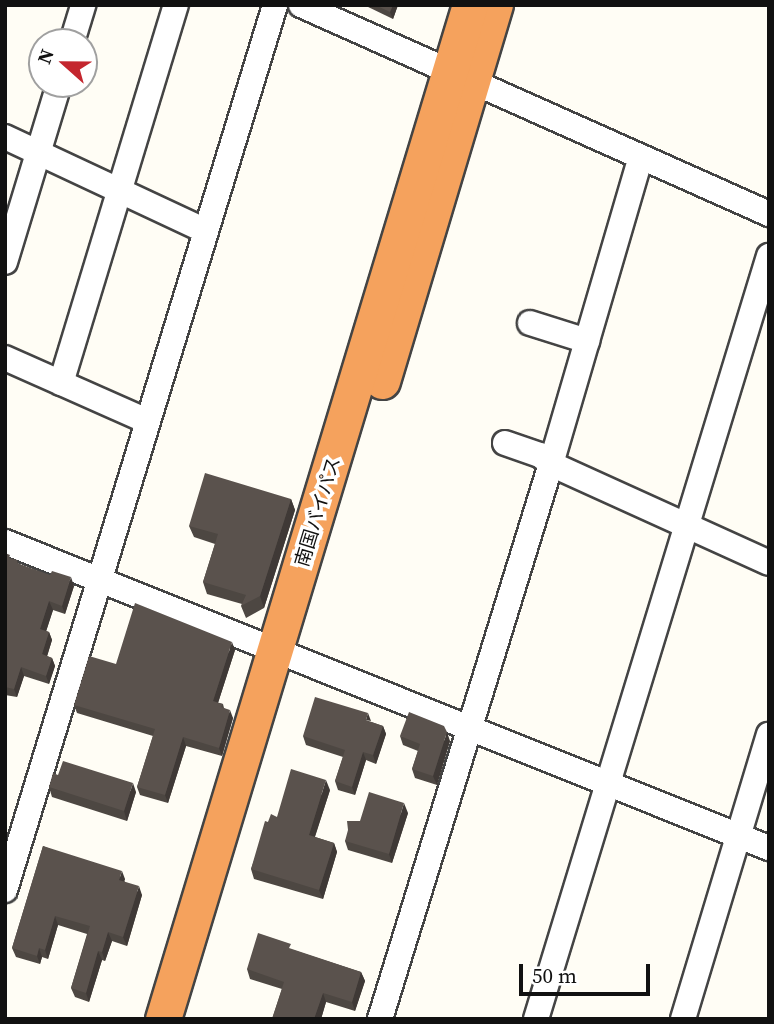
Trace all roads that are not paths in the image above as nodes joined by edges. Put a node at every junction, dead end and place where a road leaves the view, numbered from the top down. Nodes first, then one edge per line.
1 (83, 5) edge
2 (177, 5) edge
3 (275, 5) edge
4 (301, 5) edge
5 (470, 5) edge
6 (495, 5) edge
7 (76, 28) edge
8 (462, 76) junction
9 (55, 98) edge
10 (5, 138) edge
11 (38, 153) junction
12 (641, 157) junction
13 (120, 191) junction
14 (769, 214) edge
15 (206, 231) junction
16 (769, 256) edge
17 (5, 262) edge
18 (530, 323) dead end
19 (587, 341) junction
20 (5, 358) edge
21 (61, 383) junction
22 (147, 421) junction
23 (505, 443) dead end
24 (551, 464) junction
25 (687, 526) junction
26 (5, 542) edge
27 (769, 563) edge
28 (100, 581) junction
29 (287, 655) junction
30 (469, 729) junction
31 (769, 735) edge
32 (608, 784) junction
33 (738, 836) junction
34 (769, 848) edge
35 (5, 890) edge
36 (163, 1019) edge
37 (188, 1019) edge
38 (380, 1019) edge
39 (536, 1019) edge
40 (682, 1019) edge

1 - 7 street
2 - 13 street
3 - 15 street
4 - 8 street
5 - 8 highway, 南国バイパス
6 - 8 highway, 南国バイパス
8 - 12 street
8 - 29 highway, 南国バイパス
9 - 11 street
10 - 11 street
11 - 13 street
11 - 17 street
12 - 14 street
12 - 19 street
13 - 15 street
13 - 21 street
15 - 22 street
16 - 25 street
18 - 19 street
19 - 24 street
20 - 21 street
21 - 22 street
22 - 28 street
23 - 24 street
24 - 25 street
24 - 30 street
25 - 27 street
25 - 32 street
26 - 28 street
28 - 29 street
28 - 35 street
29 - 30 street
29 - 36 highway, 南国バイパス
29 - 37 highway, 南国バイパス
30 - 32 street
30 - 38 street
31 - 33 street
32 - 33 street
32 - 39 street
33 - 34 street
33 - 40 street

